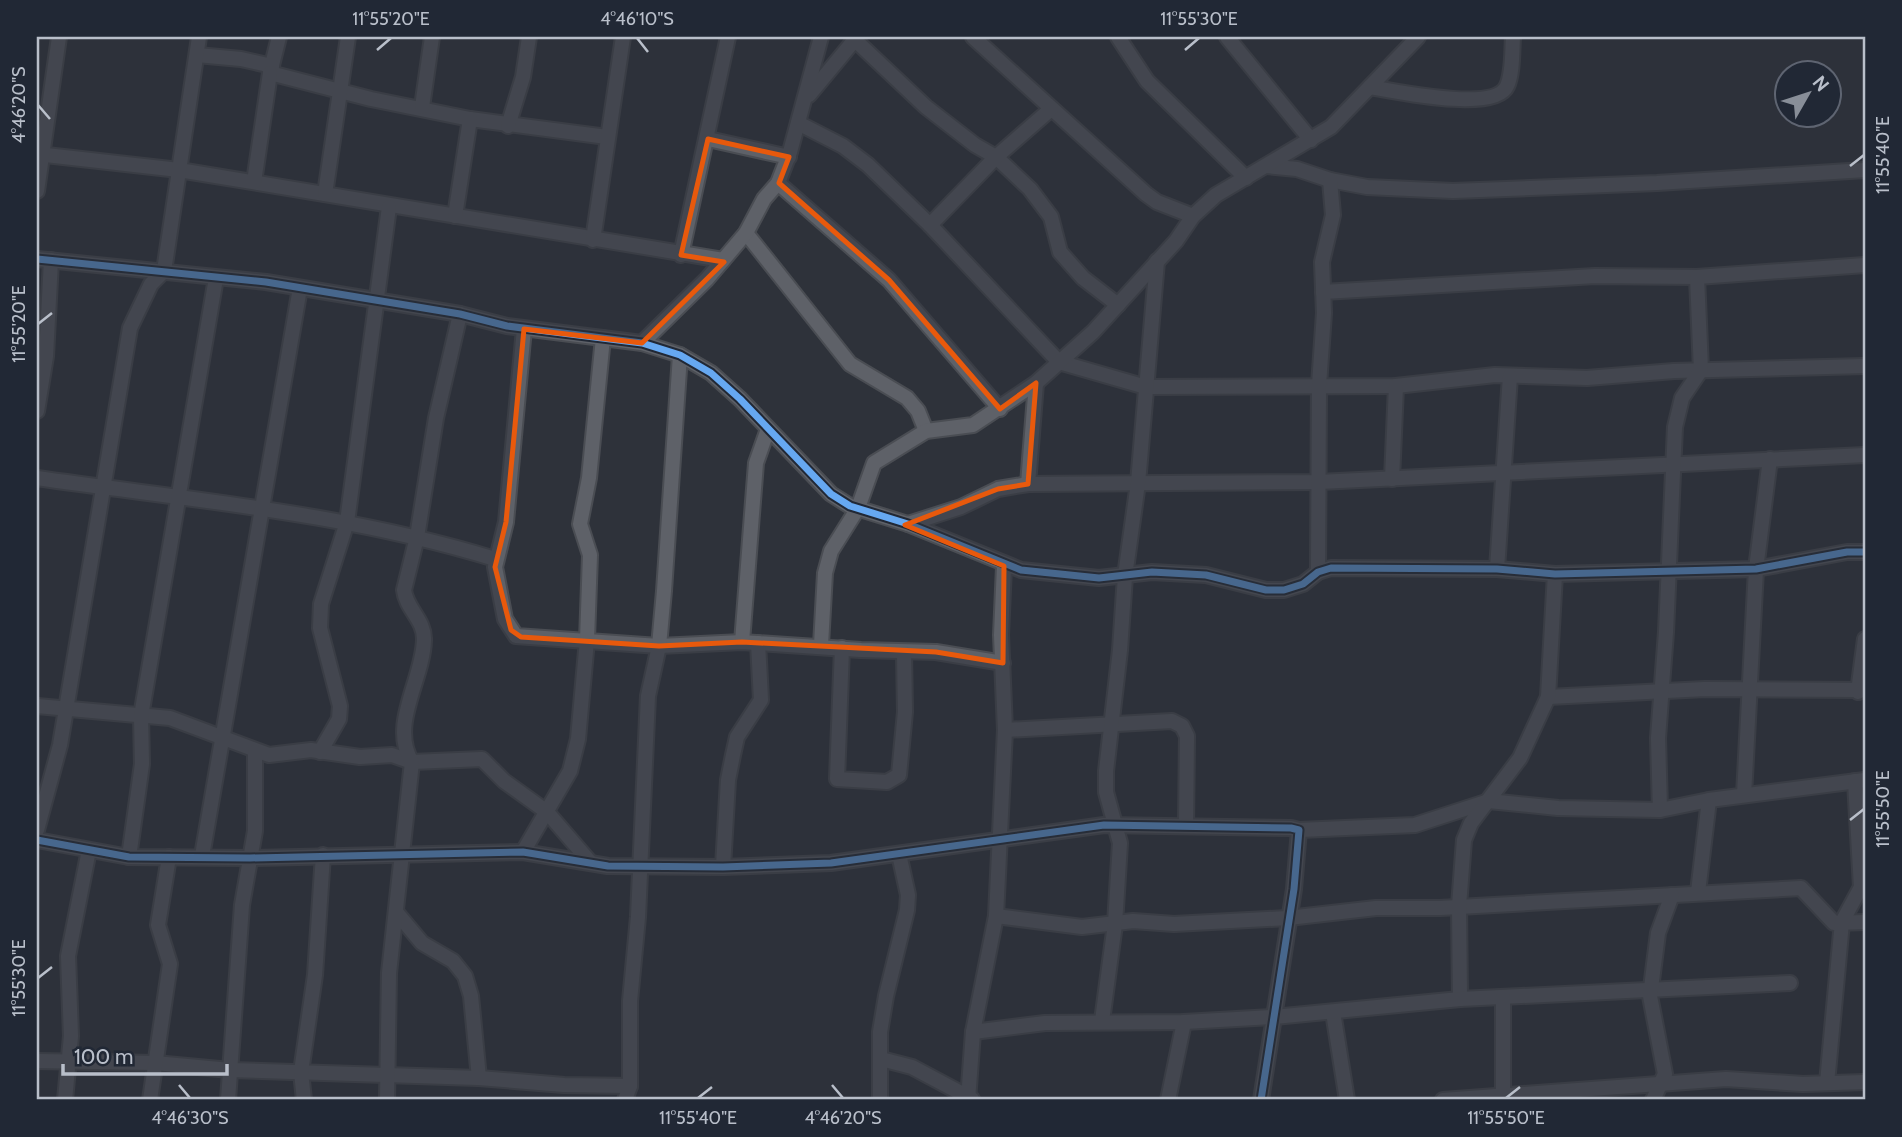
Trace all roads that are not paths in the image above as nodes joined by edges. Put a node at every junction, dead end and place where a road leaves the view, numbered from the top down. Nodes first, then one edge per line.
1 (59, 37) edge
2 (200, 37) edge
3 (279, 37) edge
4 (348, 37) edge
5 (432, 37) edge
6 (529, 37) edge
7 (623, 37) edge
8 (729, 37) edge
9 (821, 37) edge
10 (973, 37) edge
11 (1118, 37) edge
12 (1227, 37) edge
13 (1418, 37) edge
14 (1513, 37) edge
15 (855, 38) edge
16 (197, 55) junction
17 (271, 70) junction
18 (1370, 87) junction
19 (340, 90) junction
20 (806, 99) junction
21 (422, 107) junction
22 (1051, 108) junction
23 (470, 119) junction
24 (798, 123) junction
25 (508, 126) junction
26 (607, 137) junction
27 (708, 139) junction
28 (1311, 140) junction
29 (39, 155) edge
30 (789, 157) junction
31 (996, 157) junction
32 (1266, 166) junction
33 (179, 170) junction
34 (1865, 170) edge
35 (1247, 178) junction
36 (1330, 180) junction
37 (254, 183) junction
38 (778, 183) junction
39 (37, 191) edge
40 (325, 194) junction
41 (389, 206) junction
42 (455, 216) junction
43 (1193, 216) junction
44 (930, 225) junction
45 (746, 233) junction
46 (593, 240) junction
47 (681, 255) junction
48 (44, 260) edge
49 (723, 260) junction
50 (1157, 261) junction
51 (1865, 265) edge
52 (164, 271) junction
53 (1698, 277) junction
54 (216, 278) junction
55 (300, 288) junction
56 (1323, 292) junction
57 (376, 299) junction
58 (1118, 305) junction
59 (460, 314) junction
60 (524, 329) junction
61 (603, 338) junction
62 (642, 343) junction
63 (680, 355) junction
64 (1059, 362) junction
65 (1865, 366) edge
66 (1702, 370) junction
67 (1510, 376) junction
68 (1036, 383) junction
69 (1320, 385) junction
70 (1396, 386) junction
71 (1146, 387) junction
72 (1000, 409) junction
73 (37, 411) edge
74 (768, 429) junction
75 (926, 430) junction
76 (1865, 455) edge
77 (1770, 459) junction
78 (1675, 467) junction
79 (1501, 474) junction
80 (37, 478) edge
81 (1392, 479) junction
82 (1319, 482) junction
83 (1138, 483) junction
84 (1028, 484) junction
85 (103, 488) junction
86 (178, 497) junction
87 (858, 508) junction
88 (262, 509) junction
89 (347, 522) junction
90 (908, 524) junction
91 (416, 537) junction
92 (1865, 552) edge
93 (495, 559) junction
94 (1004, 566) junction
95 (1497, 569) junction
96 (1756, 569) junction
97 (1668, 570) junction
98 (1318, 572) junction
99 (1555, 574) junction
100 (1125, 576) junction
101 (1865, 639) edge
102 (587, 640) junction
103 (742, 642) junction
104 (758, 643) junction
105 (821, 645) junction
106 (659, 646) junction
107 (842, 648) junction
108 (904, 653) junction
109 (1003, 663) junction
110 (1750, 689) junction
111 (1662, 690) junction
112 (1862, 691) edge
113 (1548, 697) junction
114 (37, 706) edge
115 (64, 709) junction
116 (141, 716) junction
117 (1111, 722) junction
118 (1005, 730) junction
119 (222, 736) junction
120 (256, 751) junction
121 (320, 752) junction
122 (412, 762) junction
123 (1860, 780) edge
124 (1744, 795) junction
125 (1709, 800) junction
126 (1489, 801) junction
127 (1660, 810) junction
128 (547, 812) junction
129 (1117, 824) junction
130 (1186, 826) junction
131 (37, 830) edge
132 (1299, 830) junction
133 (1000, 839) junction
134 (37, 840) edge
135 (89, 850) junction
136 (523, 852) junction
137 (899, 854) junction
138 (323, 855) junction
139 (401, 855) junction
140 (202, 856) junction
141 (130, 857) junction
142 (169, 857) junction
143 (250, 858) junction
144 (590, 862) junction
145 (641, 865) junction
146 (723, 867) junction
147 (1698, 892) junction
148 (1672, 895) junction
149 (1459, 906) junction
150 (396, 912) junction
151 (996, 916) junction
152 (1288, 918) junction
153 (1842, 922) junction
154 (1865, 922) edge
155 (1115, 924) junction
156 (1790, 983) dead end
157 (1651, 988) junction
158 (1503, 997) junction
159 (1460, 999) junction
160 (1333, 1012) junction
161 (1275, 1017) junction
162 (1102, 1021) junction
163 (1184, 1022) junction
164 (972, 1031) junction
165 (881, 1059) junction
166 (37, 1061) edge
167 (69, 1062) junction
168 (155, 1062) junction
169 (230, 1070) junction
170 (301, 1072) junction
171 (390, 1076) junction
172 (479, 1077) junction
173 (1865, 1082) edge
174 (1827, 1083) junction
175 (1659, 1086) junction
176 (627, 1093) edge
177 (1502, 1097) edge
178 (970, 1099) edge
179 (65, 1100) edge
180 (150, 1100) edge
181 (228, 1100) edge
182 (304, 1100) edge
183 (387, 1100) edge
184 (880, 1100) edge
185 (1168, 1100) edge
186 (1261, 1100) edge
187 (1347, 1100) edge
188 (1443, 1100) edge
189 (1653, 1100) edge

1 - 29 street
2 - 16 street
3 - 17 street
4 - 19 street
5 - 21 street
6 - 25 street
7 - 26 street
8 - 27 street
9 - 20 street
10 - 22 street
11 - 35 street
12 - 28 street
13 - 18 street
14 - 18 street
15 - 20 street
15 - 31 street
16 - 17 street
16 - 33 street
17 - 19 street
17 - 37 street
18 - 28 street
19 - 21 street
19 - 40 street
20 - 24 street
21 - 23 street
22 - 31 street
22 - 43 street
23 - 25 street
23 - 42 street
24 - 30 street
24 - 44 street
25 - 26 street
26 - 46 street
27 - 30 street
27 - 47 street
28 - 32 street
29 - 33 street
29 - 39 street
30 - 38 street
31 - 44 street
31 - 58 street
32 - 35 street
32 - 36 street
33 - 37 street
33 - 52 street
34 - 36 street
35 - 43 street
36 - 56 street
37 - 40 street
38 - 45 street
38 - 72 street
40 - 41 street
41 - 42 street
41 - 57 street
42 - 46 street
43 - 50 street
44 - 64 street
45 - 49 street
45 - 75 street
46 - 47 street
47 - 49 street
48 - 52 street
48 - 73 street
49 - 62 street
50 - 58 street
50 - 71 street
51 - 53 street
52 - 54 street
52 - 85 street
53 - 56 street
53 - 66 street
54 - 55 street
54 - 86 street
55 - 57 street
55 - 88 street
56 - 69 street
57 - 59 street
57 - 89 street
58 - 64 street
59 - 60 street
59 - 91 street
60 - 61 street
60 - 93 street
61 - 62 street
61 - 102 street
62 - 63 street
63 - 74 street
63 - 106 street
64 - 68 street
64 - 71 street
65 - 66 street
66 - 67 street
66 - 78 street
67 - 70 street
67 - 79 street
68 - 72 street
68 - 84 street
69 - 70 street
69 - 71 street
69 - 82 street
70 - 81 street
71 - 83 street
72 - 75 street
74 - 87 street
74 - 103 street
75 - 87 street
76 - 77 street
77 - 78 street
77 - 96 street
78 - 79 street
78 - 97 street
79 - 81 street
79 - 95 street
80 - 85 street
81 - 82 street
82 - 83 street
82 - 98 street
83 - 84 street
83 - 100 street
84 - 90 street
85 - 86 street
85 - 115 street
86 - 88 street
86 - 116 street
87 - 90 street
87 - 105 street
88 - 89 street
88 - 119 street
89 - 91 street
89 - 121 street
90 - 94 street
91 - 93 street
91 - 122 street
92 - 96 street
93 - 102 street
94 - 100 street
94 - 109 street
95 - 98 street
95 - 99 street
96 - 97 street
96 - 110 street
97 - 99 street
97 - 111 street
98 - 100 street
99 - 113 street
100 - 117 street
101 - 112 street
102 - 106 street
102 - 128 street
103 - 104 street
103 - 106 street
104 - 105 street
104 - 146 street
105 - 107 street
106 - 145 street
107 - 108 street
107 - 108 street
108 - 109 street
109 - 118 street
110 - 111 street
110 - 112 street
110 - 124 street
111 - 113 street
111 - 127 street
113 - 126 street
114 - 115 street
115 - 116 street
115 - 131 street
116 - 119 street
116 - 141 street
117 - 118 street
117 - 129 street
117 - 130 street
118 - 133 street
119 - 120 street
119 - 140 street
120 - 121 street
120 - 143 street
121 - 122 street
122 - 128 street
122 - 139 street
123 - 124 street
123 - 153 street
124 - 125 street
125 - 127 street
125 - 147 street
126 - 127 street
126 - 132 street
126 - 149 street
128 - 136 street
128 - 144 street
129 - 130 street
129 - 133 street
129 - 155 street
130 - 132 street
132 - 152 street
133 - 137 street
133 - 151 street
134 - 135 street
135 - 141 street
135 - 167 street
136 - 139 street
136 - 144 street
137 - 146 street
137 - 165 street
138 - 139 street
138 - 143 street
138 - 170 street
139 - 150 street
140 - 142 street
140 - 143 street
141 - 142 street
142 - 168 street
143 - 169 street
144 - 145 street
145 - 146 street
145 - 176 street
147 - 148 street
147 - 153 street
148 - 149 street
148 - 157 street
149 - 152 street
149 - 159 street
150 - 171 street
150 - 172 street
151 - 155 street
151 - 164 street
152 - 155 street
152 - 161 street
153 - 154 street
153 - 174 street
155 - 162 street
156 - 157 street
157 - 158 street
157 - 175 street
158 - 159 street
158 - 177 street
159 - 160 street
160 - 161 street
160 - 187 street
161 - 163 street
161 - 186 street
162 - 163 street
162 - 164 street
163 - 185 street
164 - 178 street
165 - 178 street
165 - 184 street
166 - 167 street
167 - 168 street
167 - 179 street
168 - 169 street
168 - 180 street
169 - 170 street
169 - 181 street
170 - 171 street
170 - 182 street
171 - 172 street
171 - 183 street
172 - 176 street
173 - 174 street
174 - 175 street
175 - 177 street
175 - 189 street
177 - 188 street

